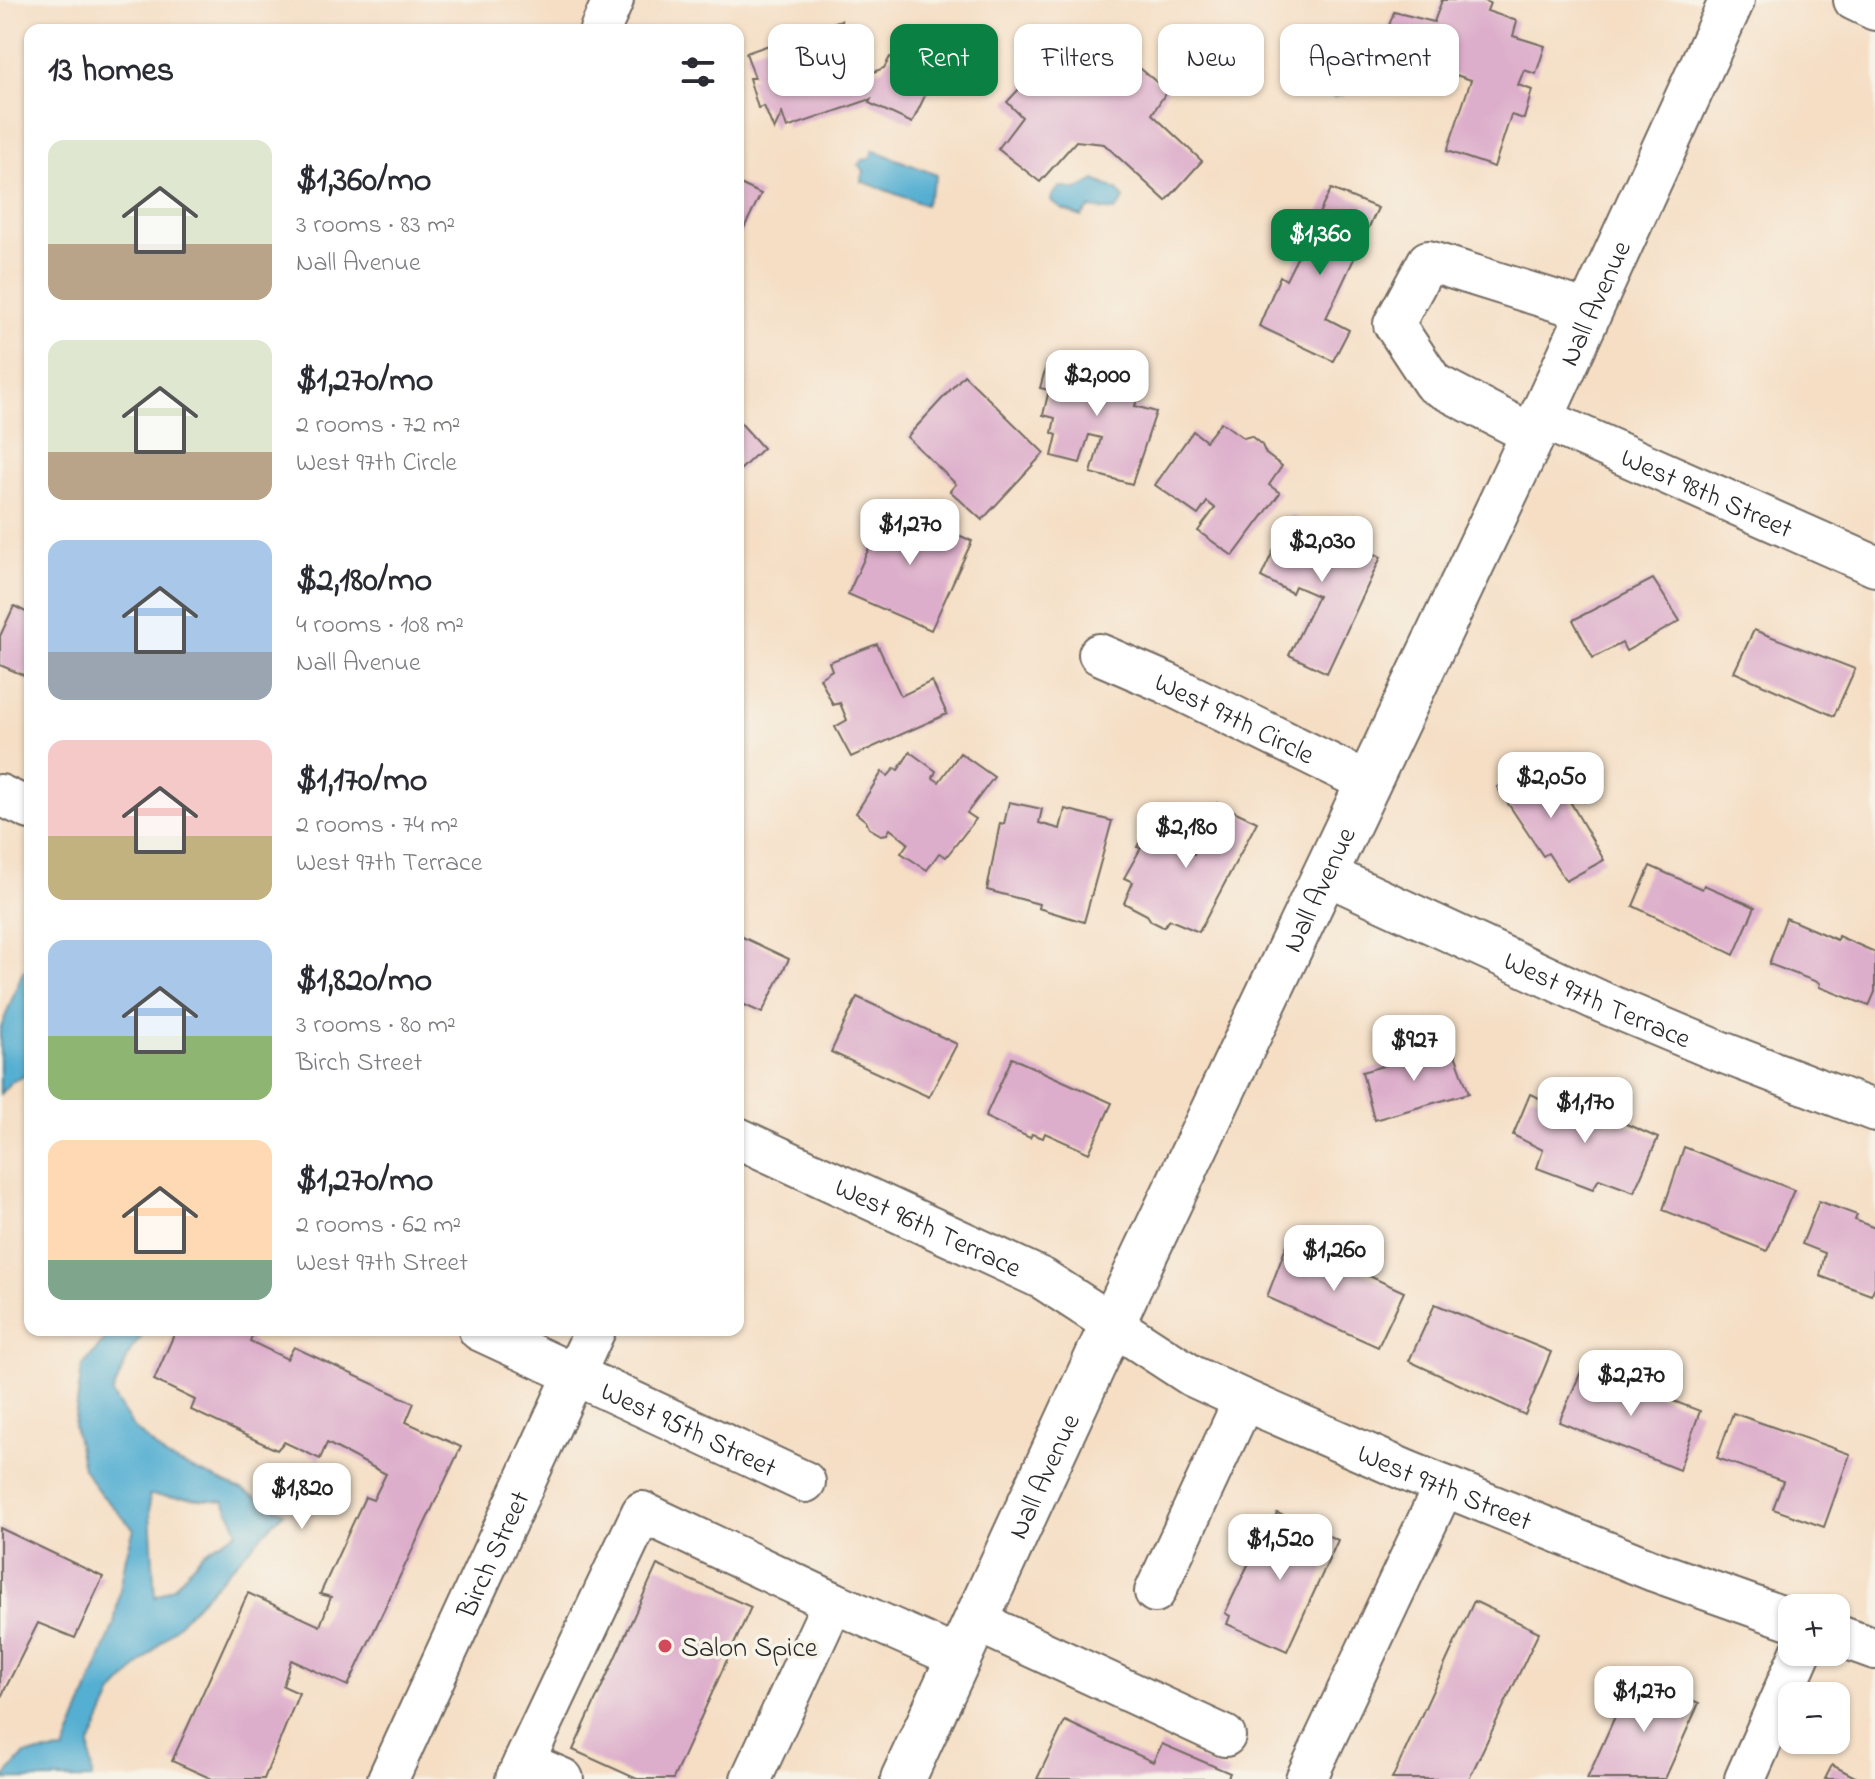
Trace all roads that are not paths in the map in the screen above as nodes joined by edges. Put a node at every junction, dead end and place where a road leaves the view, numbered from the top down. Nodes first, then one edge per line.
1 (613, 0) edge
2 (1732, 0) edge
3 (1854, 0) edge
4 (1875, 10) edge
5 (603, 24) edge
6 (1589, 311) junction
7 (1537, 426) junction
8 (1875, 566) edge
9 (1099, 654) dead end
10 (1369, 783) junction
11 (0, 795) edge
12 (24, 806) edge
13 (1325, 874) junction
14 (1875, 1111) edge
15 (744, 1141) edge
16 (1111, 1325) junction
17 (492, 1336) edge
18 (592, 1336) edge
19 (575, 1373) junction
20 (1244, 1400) junction
21 (805, 1482) dead end
22 (1444, 1486) junction
23 (1155, 1592) dead end
24 (833, 1602) junction
25 (1778, 1615) edge
26 (967, 1640) junction
27 (1850, 1640) edge
28 (1875, 1649) edge
29 (1795, 1666) edge
30 (1225, 1736) dead end
31 (520, 1771) edge
32 (388, 1779) edge
33 (563, 1779) edge
34 (751, 1779) edge
35 (903, 1779) edge
36 (1306, 1779) edge
37 (1745, 1779) edge

1 - 5 street
2 - 6 main road, Nall Avenue
3 - 4 street
6 - 7 main road, Nall Avenue
6 - 7 street, West 98th Street
7 - 8 street, West 98th Street
7 - 10 main road, Nall Avenue
9 - 10 street, West 97th Circle
10 - 13 main road, Nall Avenue
11 - 12 street
13 - 14 street, West 97th Terrace
13 - 16 main road, Nall Avenue
15 - 16 street, West 96th Terrace
16 - 20 street, West 97th Street
16 - 26 main road, Nall Avenue
17 - 19 street, West 95th Street
18 - 19 street, Birch Street
19 - 21 street, West 95th Street
19 - 32 street, Birch Street
20 - 22 street, West 97th Street
20 - 23 street
22 - 25 street, West 97th Street
22 - 36 street
24 - 26 street
24 - 31 street
24 - 34 street
26 - 30 street
26 - 35 main road, Nall Avenue
27 - 28 street
29 - 37 street
31 - 33 street

